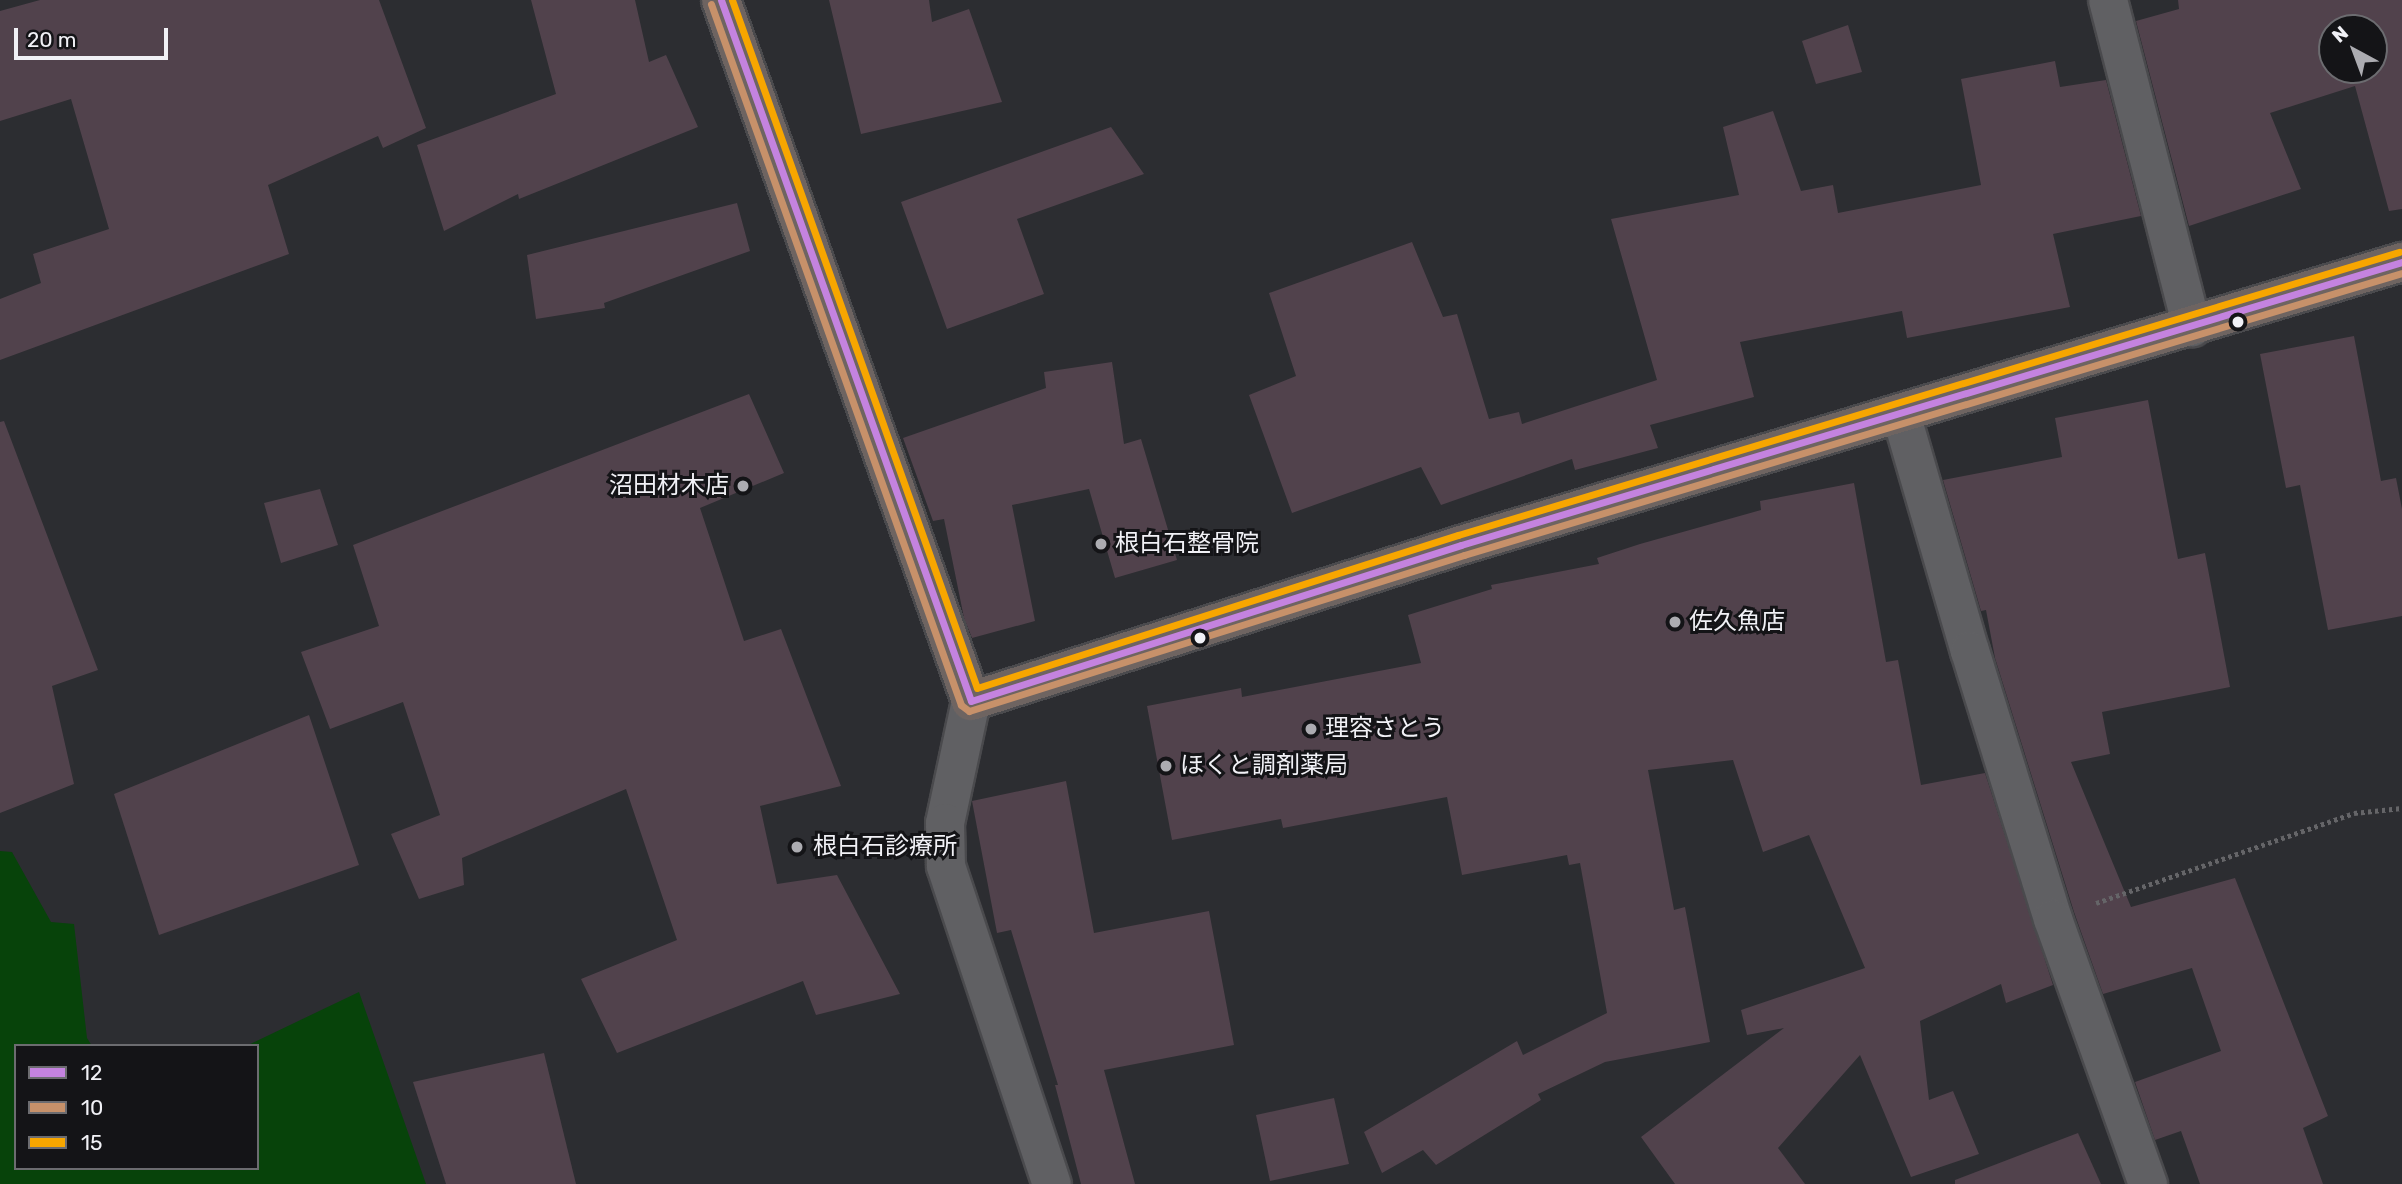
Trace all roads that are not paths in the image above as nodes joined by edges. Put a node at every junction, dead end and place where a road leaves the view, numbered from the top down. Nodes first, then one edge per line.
1 (721, 0) edge
2 (2108, 0) edge
3 (2402, 262) edge
4 (2192, 327) junction
5 (1901, 414) junction
6 (971, 701) junction
7 (1052, 1184) edge
8 (2148, 1184) edge

1 - 6 highway
2 - 4 street
3 - 4 highway
4 - 5 highway
5 - 6 highway
5 - 8 street
6 - 7 street

